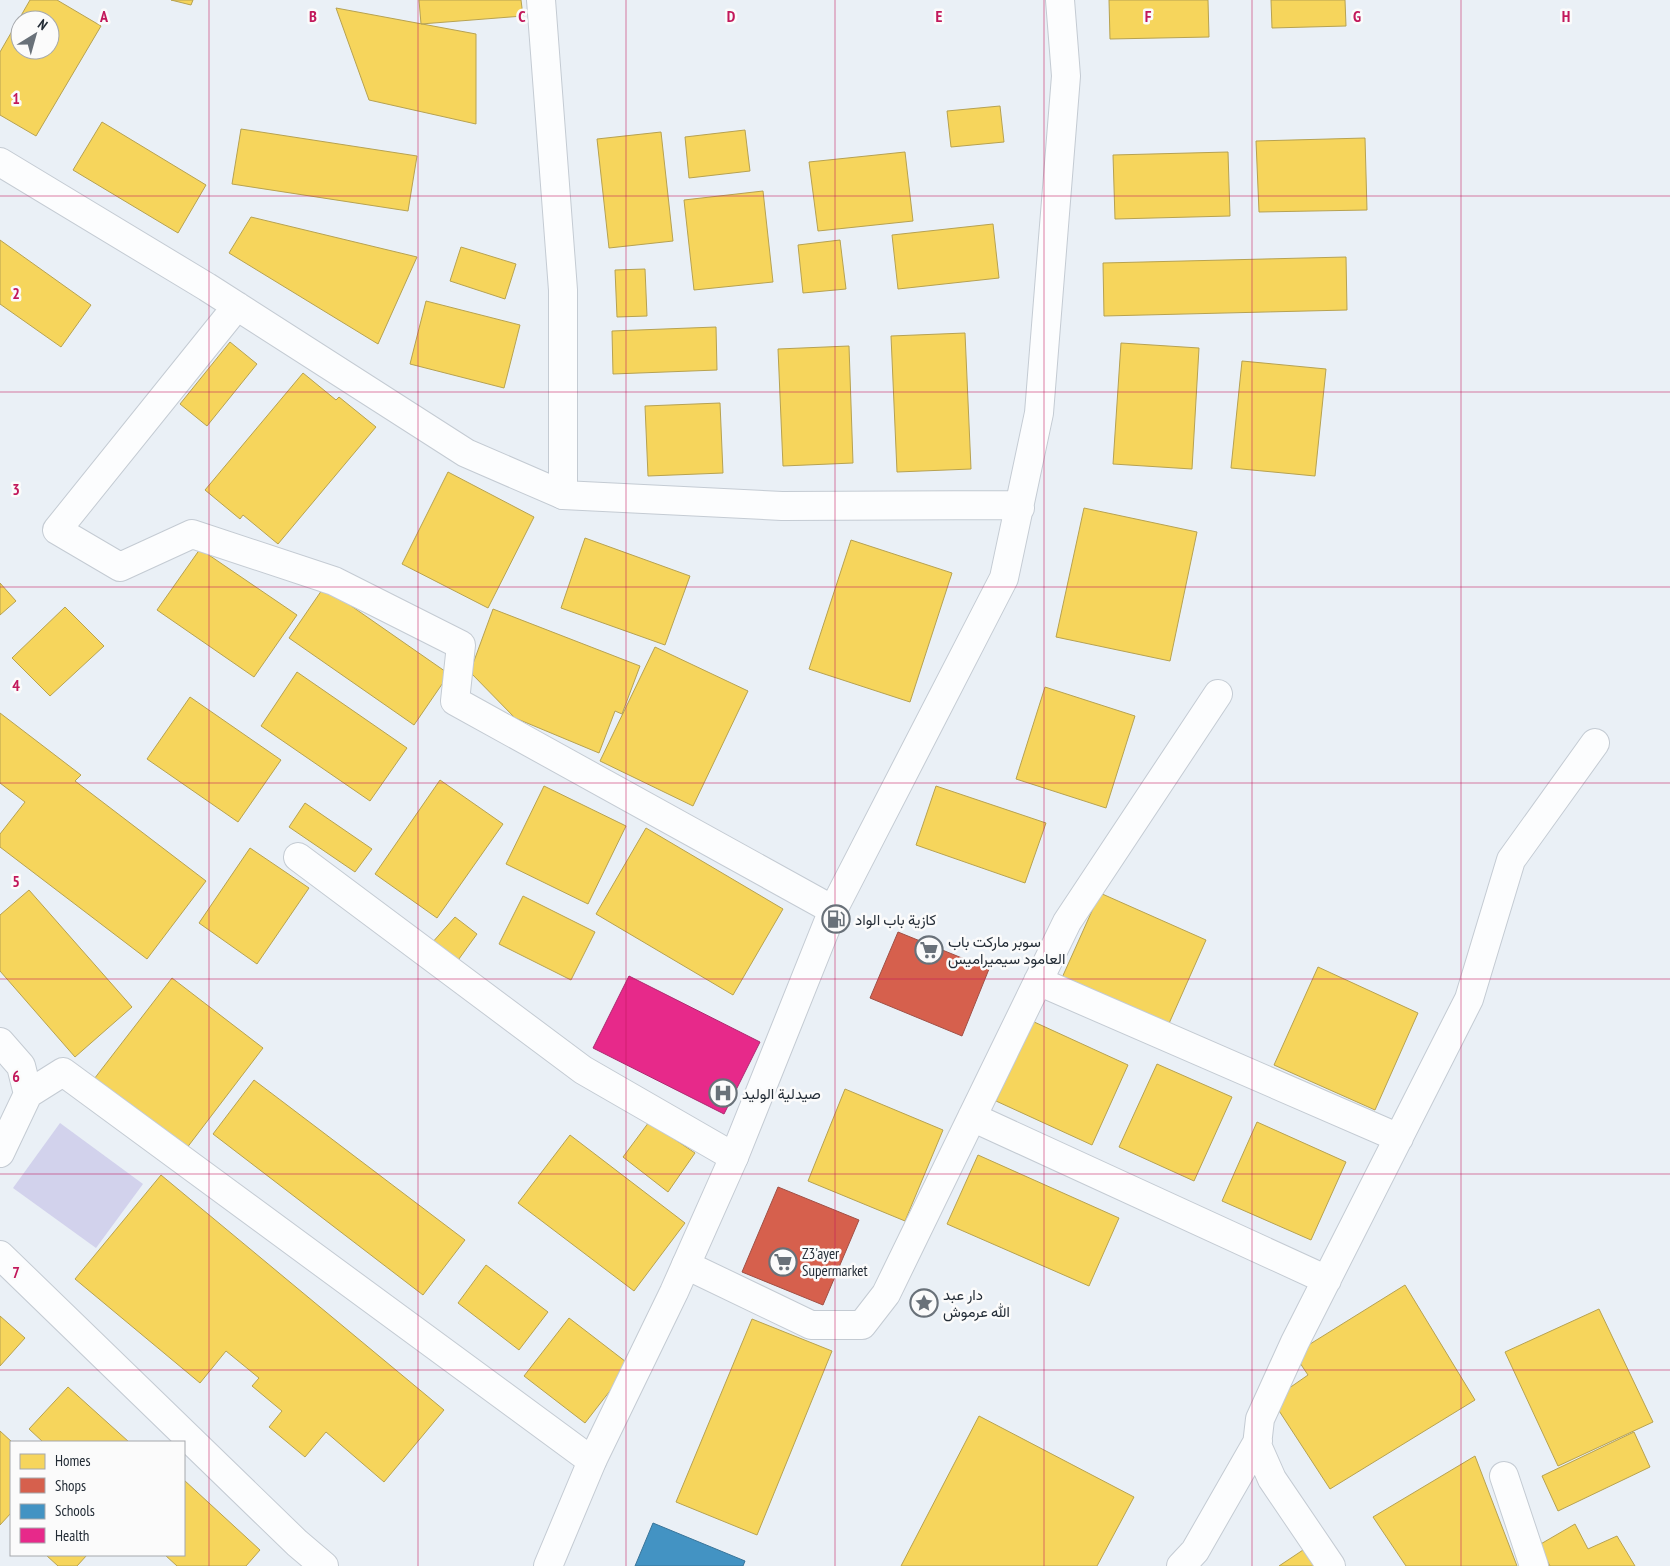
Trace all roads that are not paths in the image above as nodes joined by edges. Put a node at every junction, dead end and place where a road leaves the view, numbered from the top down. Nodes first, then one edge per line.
1 (541, 0) edge
2 (1060, 0) edge
3 (0, 162) edge
4 (237, 306) junction
5 (564, 495) junction
6 (1020, 508) junction
7 (1218, 694) dead end
8 (1595, 743) dead end
9 (298, 857) dead end
10 (833, 910) junction
11 (1038, 981) junction
12 (0, 1042) edge
13 (28, 1094) junction
14 (972, 1117) junction
15 (1399, 1138) junction
16 (0, 1153) edge
17 (734, 1157) junction
18 (0, 1255) edge
19 (686, 1265) junction
20 (1327, 1280) junction
21 (1258, 1440) junction
22 (592, 1462) junction
23 (1504, 1476) dead end
24 (324, 1566) edge
25 (548, 1566) edge
26 (1182, 1566) edge
27 (1331, 1566) edge
28 (1534, 1566) edge

1 - 5 street
2 - 6 street
3 - 4 street
4 - 5 street
4 - 10 street
5 - 6 street
6 - 10 street
7 - 11 street
8 - 15 street
9 - 17 street
10 - 17 street
11 - 14 street
11 - 15 street
12 - 13 street
13 - 16 street
13 - 22 street
14 - 19 street
14 - 20 street
15 - 20 street
17 - 19 street
18 - 24 street
19 - 22 street
20 - 21 street
21 - 26 street
21 - 27 street
22 - 25 street
23 - 28 street

